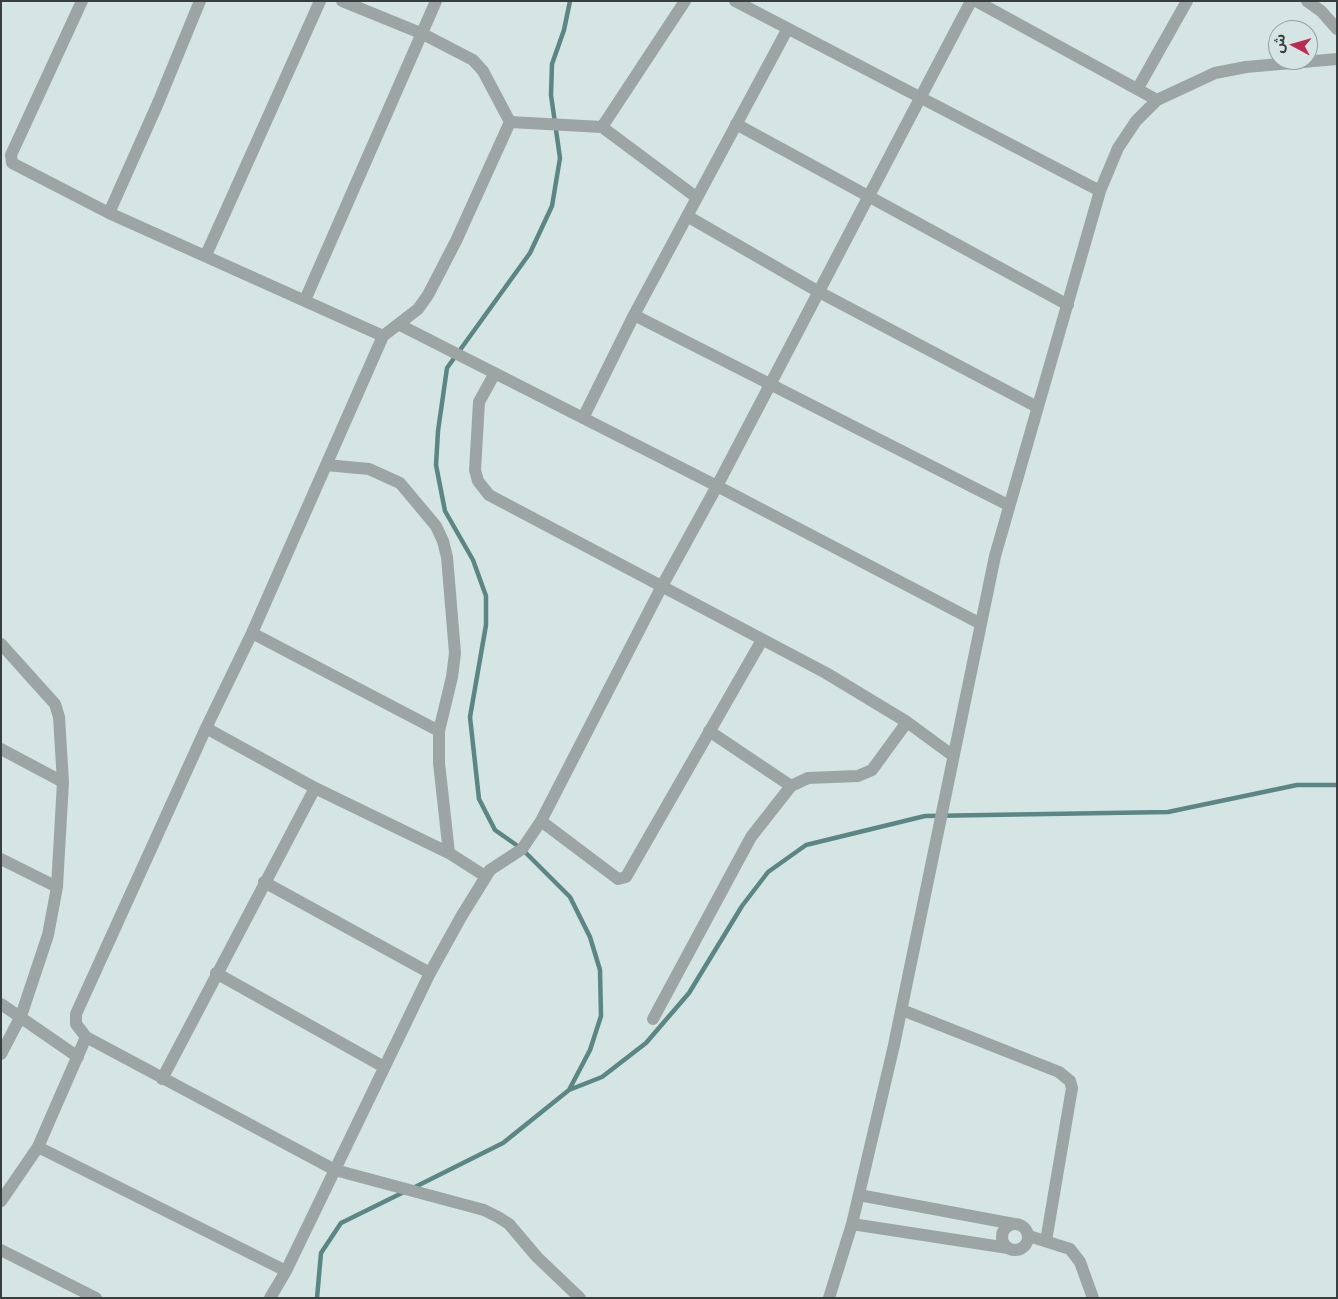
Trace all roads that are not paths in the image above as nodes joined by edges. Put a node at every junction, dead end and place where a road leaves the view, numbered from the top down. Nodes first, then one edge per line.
1 (82, 1) edge
2 (200, 1) edge
3 (320, 1) edge
4 (342, 1) edge
5 (436, 1) edge
6 (685, 1) edge
7 (735, 1) edge
8 (971, 1) edge
9 (976, 1) edge
10 (1187, 1) edge
11 (1307, 1) edge
12 (1337, 29) edge
13 (787, 30) junction
14 (423, 34) junction
15 (1337, 59) edge
16 (1138, 88) junction
17 (919, 98) junction
18 (1157, 100) junction
19 (510, 122) junction
20 (736, 124) junction
21 (602, 127) junction
22 (1100, 192) junction
23 (696, 196) junction
24 (868, 196) junction
25 (109, 213) junction
26 (687, 216) junction
27 (206, 255) junction
28 (819, 292) junction
29 (305, 300) junction
30 (1068, 305) junction
31 (634, 315) junction
32 (400, 325) junction
33 (383, 336) junction
34 (495, 373) junction
35 (771, 384) junction
36 (1037, 407) junction
37 (584, 418) junction
38 (326, 465) junction
39 (717, 486) junction
40 (1008, 505) junction
41 (662, 586) junction
42 (981, 624) junction
43 (252, 633) junction
44 (762, 640) junction
45 (1, 644) edge
46 (907, 722) junction
47 (206, 728) junction
48 (438, 731) junction
49 (709, 731) junction
50 (1, 749) edge
51 (952, 755) junction
52 (62, 782) junction
53 (791, 786) junction
54 (315, 788) junction
55 (541, 821) junction
56 (449, 853) junction
57 (1, 859) edge
58 (485, 876) junction
59 (264, 882) junction
60 (57, 886) junction
61 (216, 973) junction
62 (430, 973) junction
63 (1, 1004) edge
64 (902, 1010) junction
65 (21, 1016) junction
66 (653, 1019) dead end
67 (86, 1036) junction
68 (1, 1054) edge
69 (78, 1058) junction
70 (384, 1066) junction
71 (162, 1079) junction
72 (38, 1147) junction
73 (335, 1170) junction
74 (859, 1195) junction
75 (1, 1201) edge
76 (852, 1224) junction
77 (1014, 1224) junction
78 (1029, 1236) junction
79 (1046, 1241) junction
80 (1008, 1248) junction
81 (1, 1250) edge
82 (286, 1271) junction
83 (96, 1298) edge
84 (270, 1298) edge
85 (580, 1298) edge
86 (829, 1298) edge
87 (1093, 1298) edge

1 - 25 street
2 - 25 street
3 - 27 street
4 - 14 street
5 - 14 street
6 - 21 street
7 - 13 street
8 - 17 street
9 - 16 street
10 - 16 street
11 - 12 street
13 - 17 street
13 - 20 street
14 - 19 street
14 - 29 street
15 - 18 street
16 - 18 street
17 - 22 street
17 - 24 street
18 - 22 street
19 - 21 street
19 - 32 street
20 - 23 street
20 - 24 street
21 - 23 street
22 - 30 street
23 - 26 street
24 - 28 street
24 - 30 street
25 - 27 street
26 - 28 street
26 - 31 street
27 - 29 street
28 - 35 street
28 - 36 street
29 - 33 street
30 - 36 street
31 - 35 street
31 - 37 street
32 - 33 street
32 - 34 street
33 - 38 street
34 - 37 street
34 - 41 street
35 - 39 street
35 - 40 street
36 - 40 street
37 - 39 street
38 - 43 street
38 - 48 street
39 - 41 street
39 - 42 street
40 - 42 street
41 - 44 street
41 - 55 street
42 - 51 street
43 - 47 street
43 - 48 street
44 - 46 street
44 - 49 street
45 - 52 street
46 - 51 street
46 - 53 street
47 - 54 street
47 - 67 street
48 - 56 street
49 - 53 street
49 - 55 street
50 - 52 street
51 - 64 street
52 - 60 street
53 - 66 street
54 - 56 street
54 - 59 street
55 - 58 street
56 - 58 street
57 - 60 street
58 - 62 street
59 - 61 street
59 - 62 street
60 - 65 street
61 - 70 street
61 - 71 street
62 - 70 street
63 - 65 street
64 - 74 street
64 - 79 street
65 - 68 street
65 - 69 street
67 - 69 street
67 - 71 street
69 - 72 street
70 - 73 street
71 - 73 street
72 - 75 street
72 - 82 street
73 - 82 street
73 - 85 street
74 - 76 street
74 - 77 street
76 - 80 street
76 - 86 street
77 - 78 street
77 - 80 street
78 - 79 street
78 - 80 street
79 - 87 street
81 - 83 street
82 - 84 street

